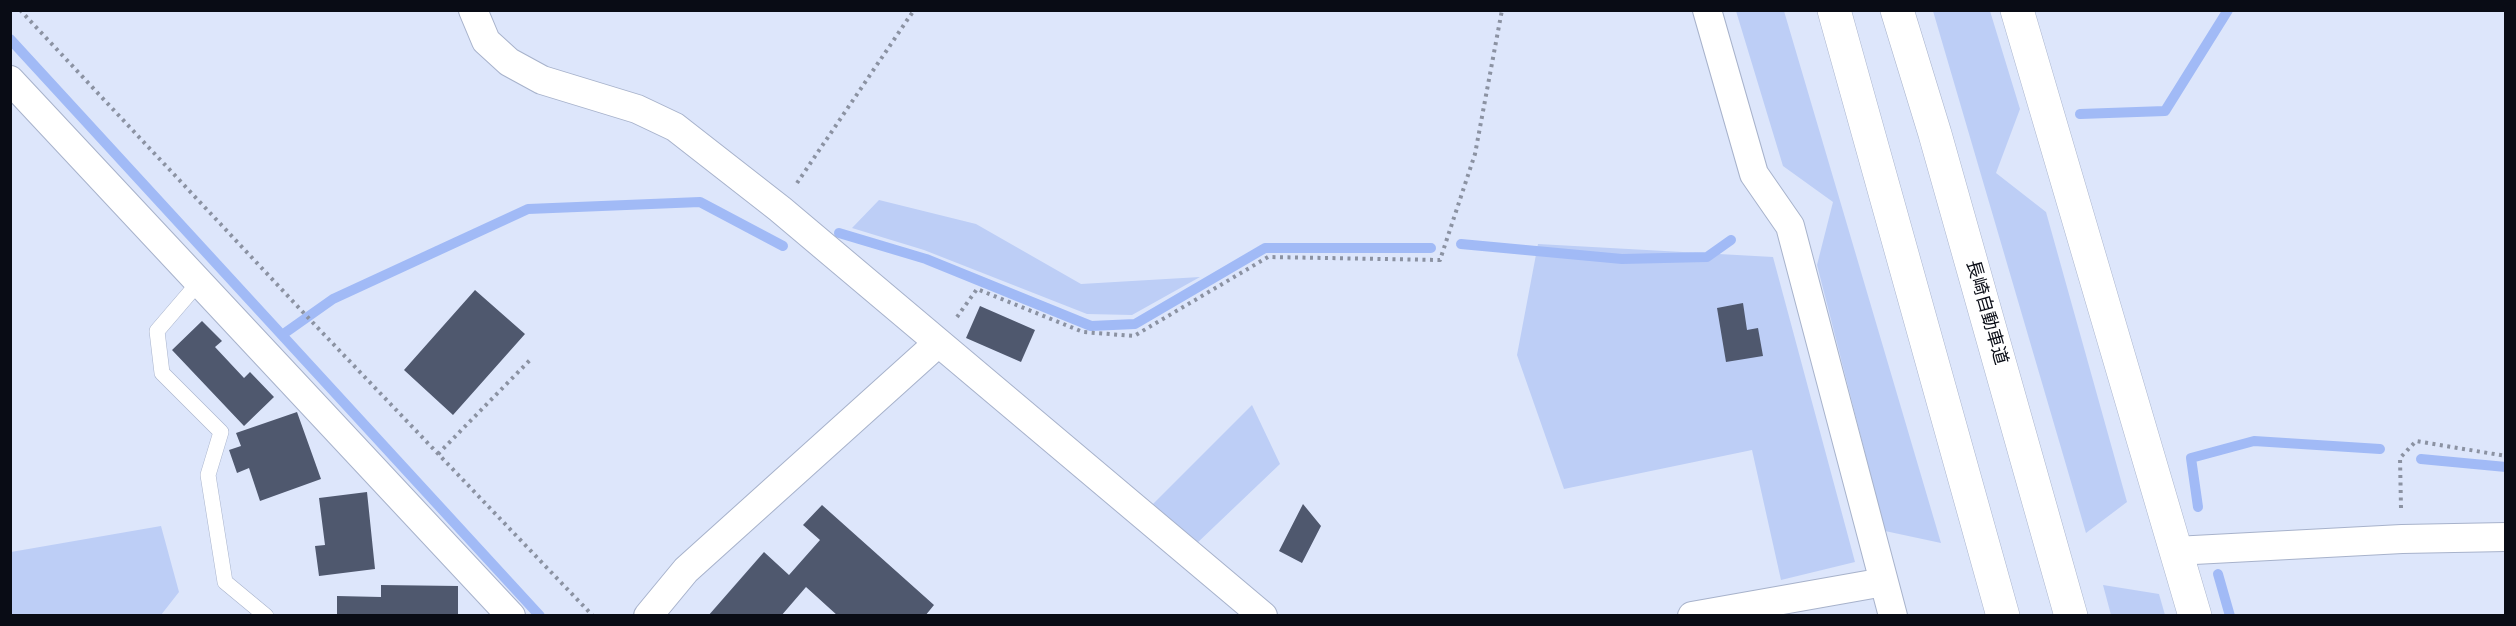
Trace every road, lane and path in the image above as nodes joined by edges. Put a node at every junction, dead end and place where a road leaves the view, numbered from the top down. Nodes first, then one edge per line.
1 (20, 10) edge
2 (473, 10) edge
3 (914, 10) edge
4 (1502, 10) edge
5 (1707, 10) edge
6 (1834, 10) edge
7 (1898, 10) edge
8 (2017, 10) edge
9 (10, 80) edge
10 (780, 209) junction
11 (200, 282) junction
12 (938, 344) junction
13 (530, 360) dead end
14 (438, 454) junction
15 (2505, 456) edge
16 (2505, 537) edge
17 (2402, 539) junction
18 (2175, 551) junction
19 (1884, 582) junction
20 (266, 615) edge
21 (511, 615) edge
22 (594, 615) edge
23 (648, 615) edge
24 (1263, 615) edge
25 (1692, 615) edge
26 (1893, 615) edge
27 (2003, 615) edge
28 (2071, 615) edge
29 (2195, 615) edge

1 - 14 path
2 - 10 street
3 - 10 path
4 - 12 path
5 - 19 street
6 - 27 main road
7 - 28 main road, 長崎自動車道
8 - 18 main road
9 - 11 street
10 - 12 street
11 - 20 lane
11 - 21 street
12 - 23 street
12 - 24 street
13 - 14 path
14 - 22 path
15 - 17 path
16 - 17 street
17 - 18 street
18 - 29 main road
19 - 25 street
19 - 26 street

